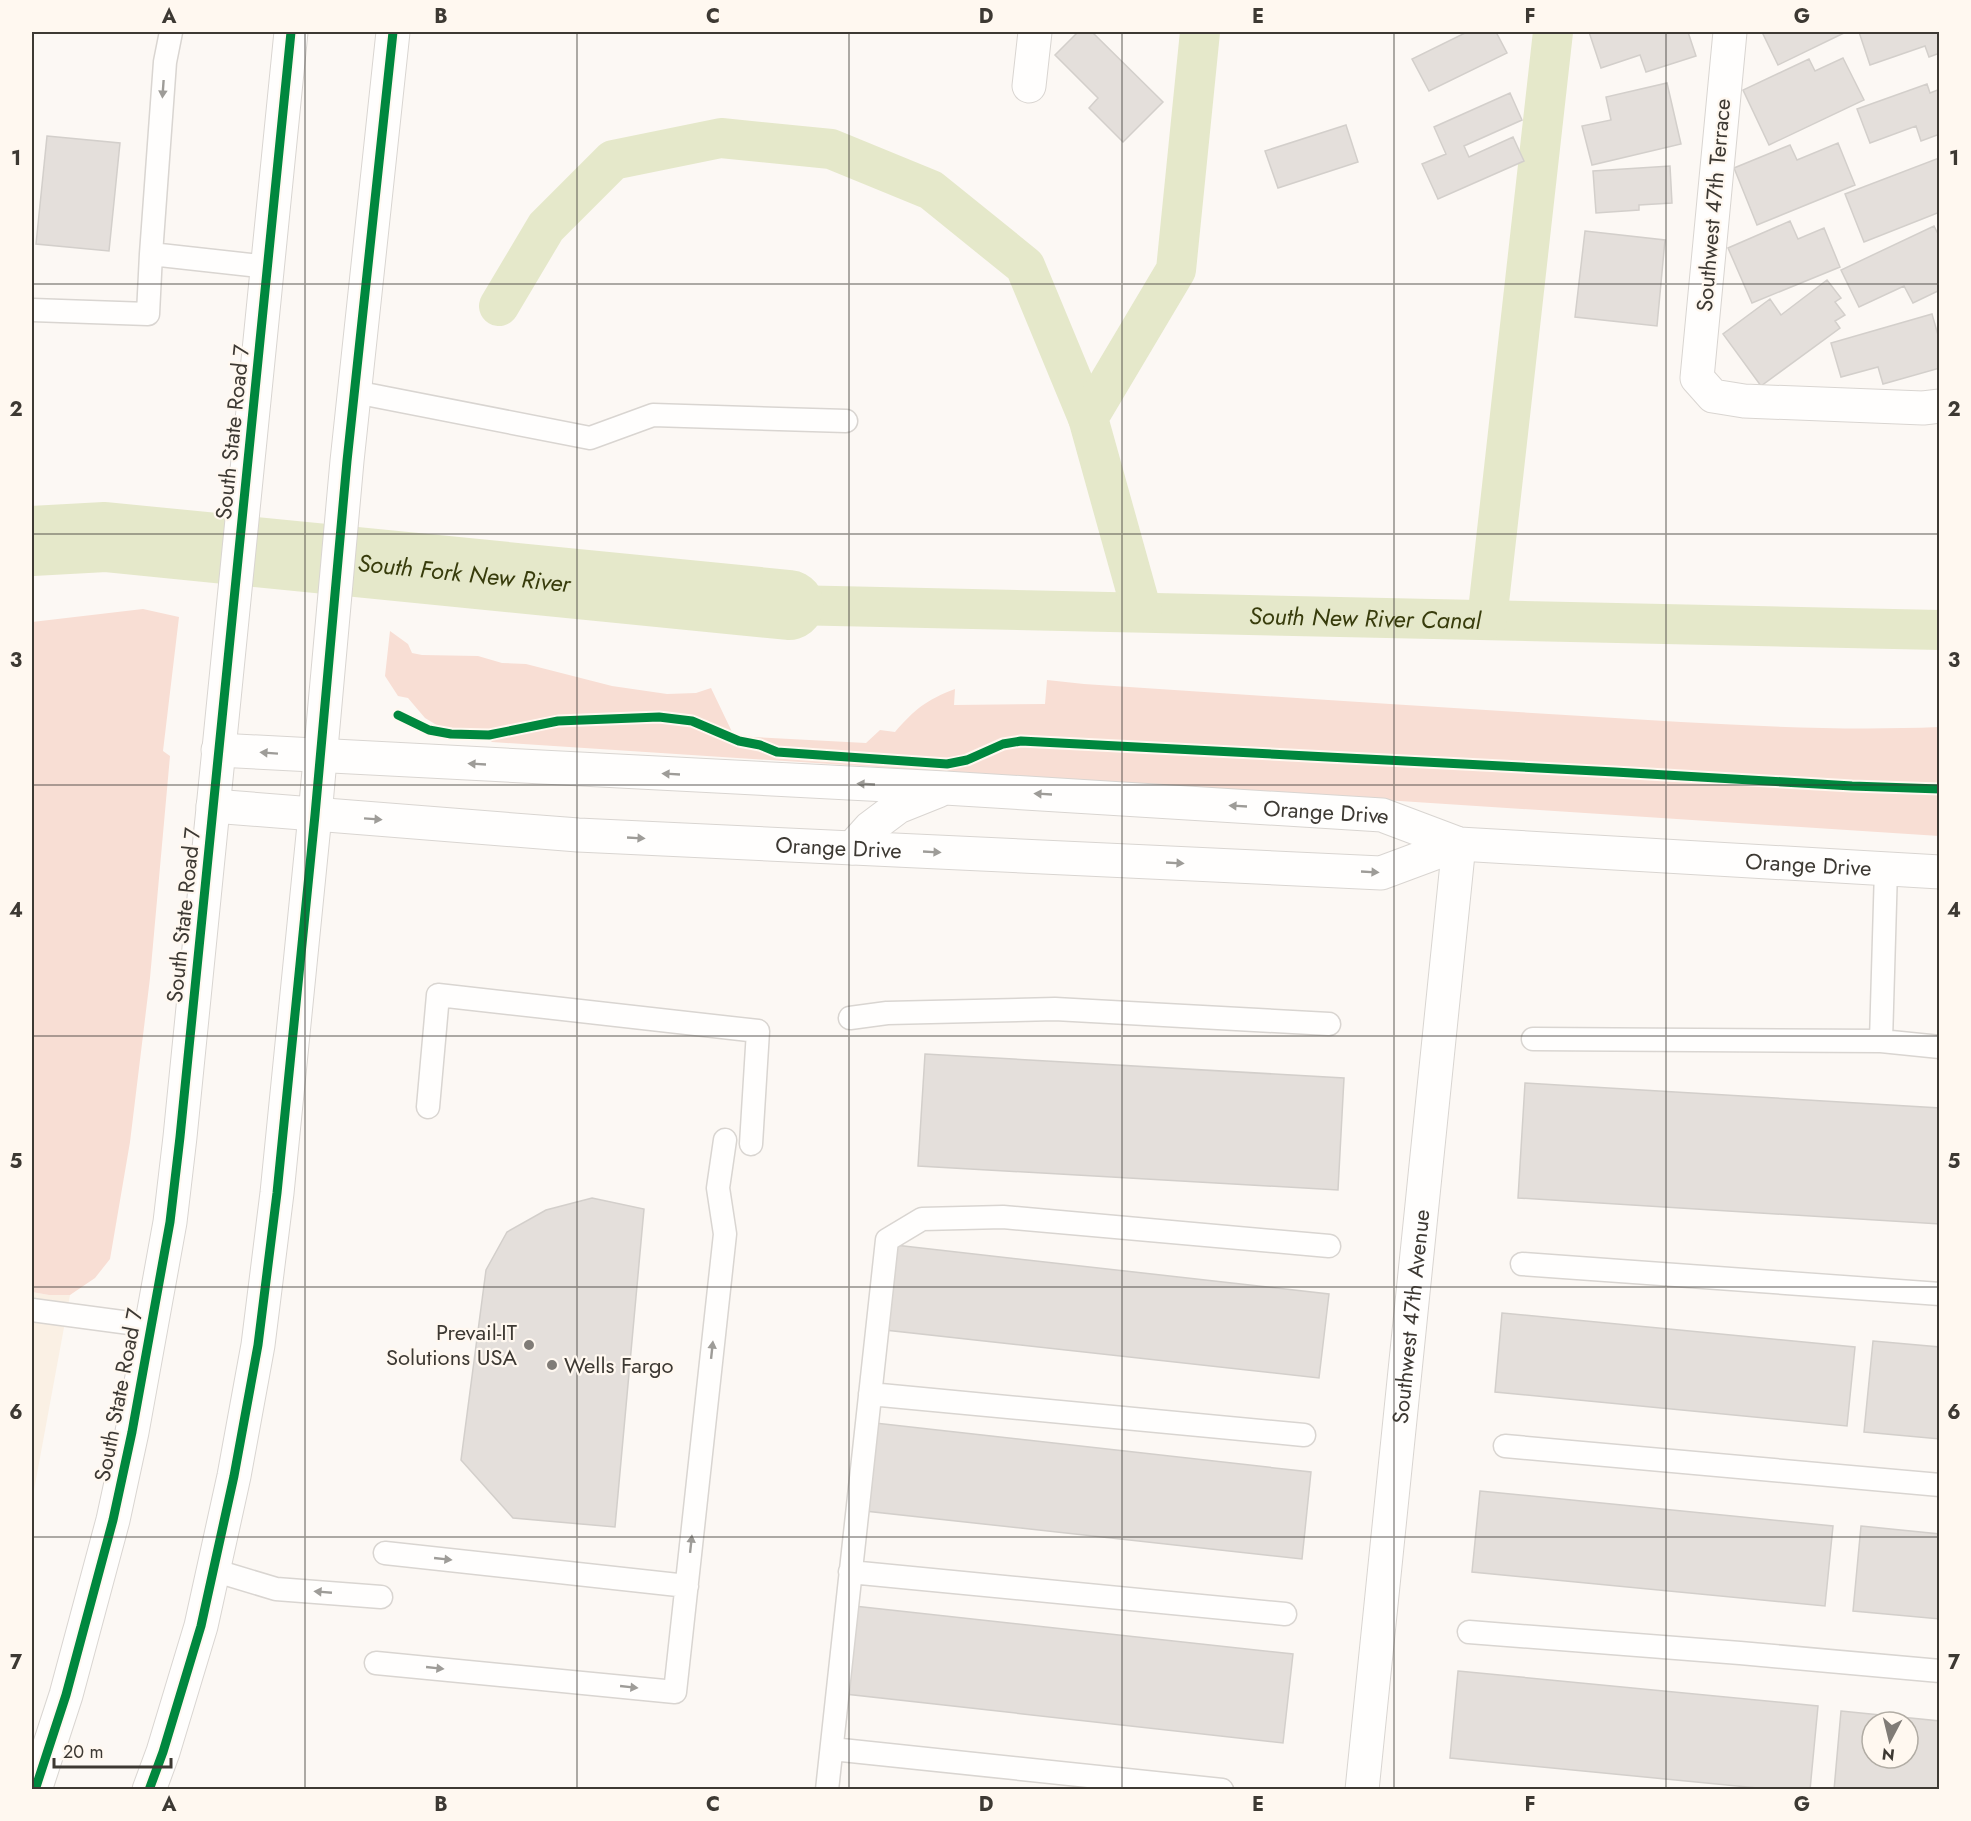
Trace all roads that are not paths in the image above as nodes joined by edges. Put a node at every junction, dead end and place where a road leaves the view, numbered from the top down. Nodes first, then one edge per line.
1 (171, 32) edge
2 (291, 32) edge
3 (393, 32) edge
4 (1035, 32) edge
5 (1730, 32) edge
6 (1029, 86) dead end
7 (151, 254) junction
8 (268, 267) junction
9 (32, 310) edge
10 (355, 392) junction
11 (1940, 406) edge
12 (846, 421) dead end
13 (218, 750) junction
14 (320, 756) junction
15 (945, 788) junction
16 (213, 806) junction
17 (315, 815) junction
18 (1459, 844) junction
19 (852, 848) junction
20 (1886, 869) junction
21 (1940, 872) edge
22 (850, 1018) dead end
23 (1329, 1024) dead end
24 (1533, 1039) dead end
25 (1881, 1041) junction
26 (1940, 1047) edge
27 (428, 1107) dead end
28 (725, 1140) dead end
29 (752, 1144) dead end
30 (1329, 1246) dead end
31 (1522, 1264) dead end
32 (1940, 1294) edge
33 (32, 1310) edge
34 (152, 1326) junction
35 (870, 1394) junction
36 (1304, 1435) dead end
37 (1505, 1446) dead end
38 (1940, 1485) edge
39 (385, 1553) dead end
40 (213, 1570) junction
41 (850, 1572) junction
42 (687, 1586) junction
43 (381, 1597) dead end
44 (1285, 1614) dead end
45 (1469, 1632) dead end
46 (376, 1663) dead end
47 (1940, 1671) edge
48 (832, 1749) junction
49 (35, 1790) edge
50 (149, 1790) edge
51 (827, 1790) edge
52 (1222, 1790) edge
53 (1362, 1790) edge

1 -> 7 lane
2 - 8 street, South State Road 7
3 - 10 street
4 - 6 street
5 - 11 street, Southwest 47th Terrace
7 - 8 lane
7 - 9 lane
8 - 13 street, South State Road 7
10 - 12 lane
10 - 14 street
14 -> 13 street, Orange Drive
13 - 16 street, South State Road 7
15 -> 14 street, Orange Drive
14 - 17 street
18 -> 15 street, Orange Drive
15 - 19 street
16 - 17 street, Orange Drive
16 - 34 street, South State Road 7
17 -> 19 street, Orange Drive
17 - 40 street
19 -> 18 street, Orange Drive
18 - 20 street, Orange Drive
18 - 53 street, Southwest 47th Avenue
20 - 21 street, Orange Drive
20 - 25 lane
22 - 23 lane
24 - 25 lane
25 - 26 lane
27 - 29 lane
42 -> 28 lane
30 - 35 lane
31 - 32 lane
33 - 34 lane
34 - 49 street, South State Road 7
35 - 36 lane
35 - 41 lane
37 - 38 lane
39 -> 42 lane
43 -> 40 lane
40 - 50 street
41 - 44 lane
41 - 48 lane
46 -> 42 lane
45 - 47 lane
48 - 51 lane
48 - 52 lane

